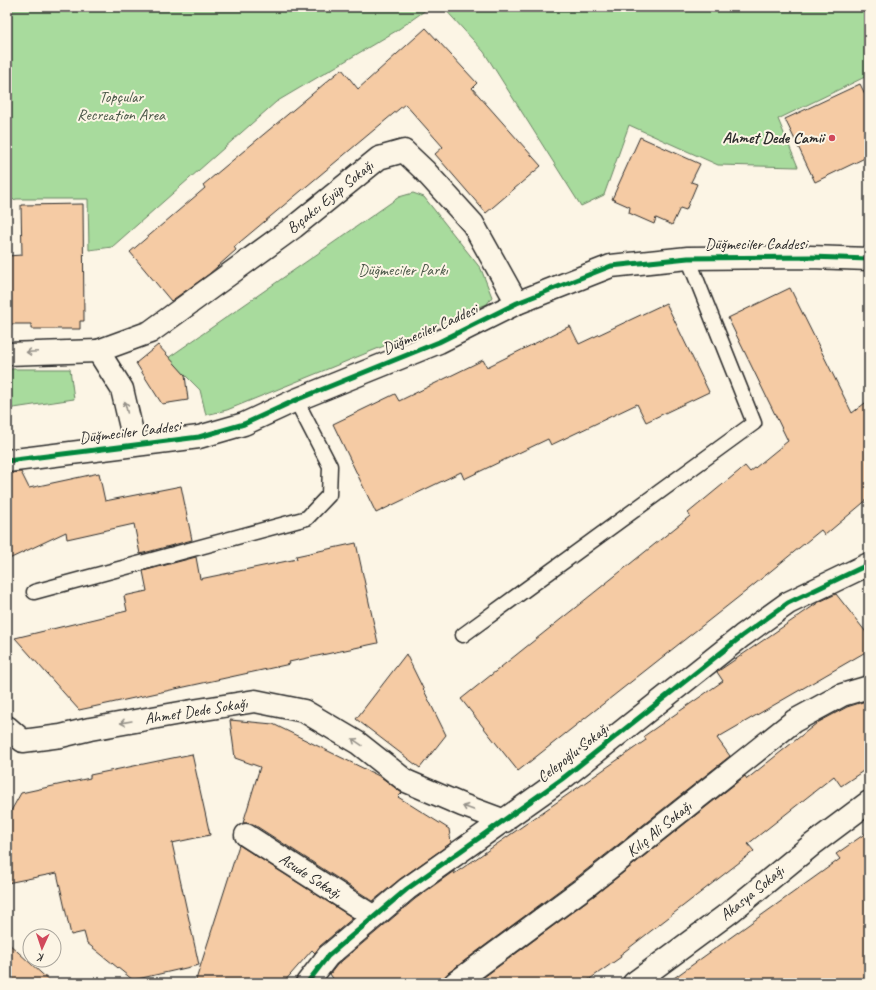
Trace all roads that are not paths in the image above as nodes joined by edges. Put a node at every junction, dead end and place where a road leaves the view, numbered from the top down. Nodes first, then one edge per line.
1 (688, 258) junction
2 (869, 259) edge
3 (517, 303) junction
4 (98, 350) junction
5 (7, 354) edge
6 (296, 400) junction
7 (135, 445) junction
8 (7, 461) edge
9 (869, 564) edge
10 (34, 592) dead end
11 (463, 635) dead end
12 (869, 687) edge
13 (7, 727) edge
14 (869, 802) edge
15 (505, 821) junction
16 (246, 835) dead end
17 (374, 917) junction
18 (307, 983) edge
19 (455, 983) edge
20 (634, 983) edge

1 - 2 street, Düğmeciler Caddesi
1 - 3 street, Düğmeciler Caddesi
1 - 11 lane
3 - 4 street, Bıçakcı Eyüp Sokağı
3 - 6 street, Düğmeciler Caddesi
4 -> 5 street, Bıçakcı Eyüp Sokağı
7 -> 4 street
6 - 7 street, Düğmeciler Caddesi
6 - 10 lane
7 - 8 street, Düğmeciler Caddesi
9 - 15 street, Celepoğlu Sokağı
12 - 19 street, Kılıç Ali Sokağı
15 -> 13 street, Ahmet Dede Sokağı
14 - 20 street, Akasya Sokağı
15 - 17 street, Celepoğlu Sokağı
16 - 17 street, Asude Sokağı
17 - 18 street, Celepoğlu Sokağı

